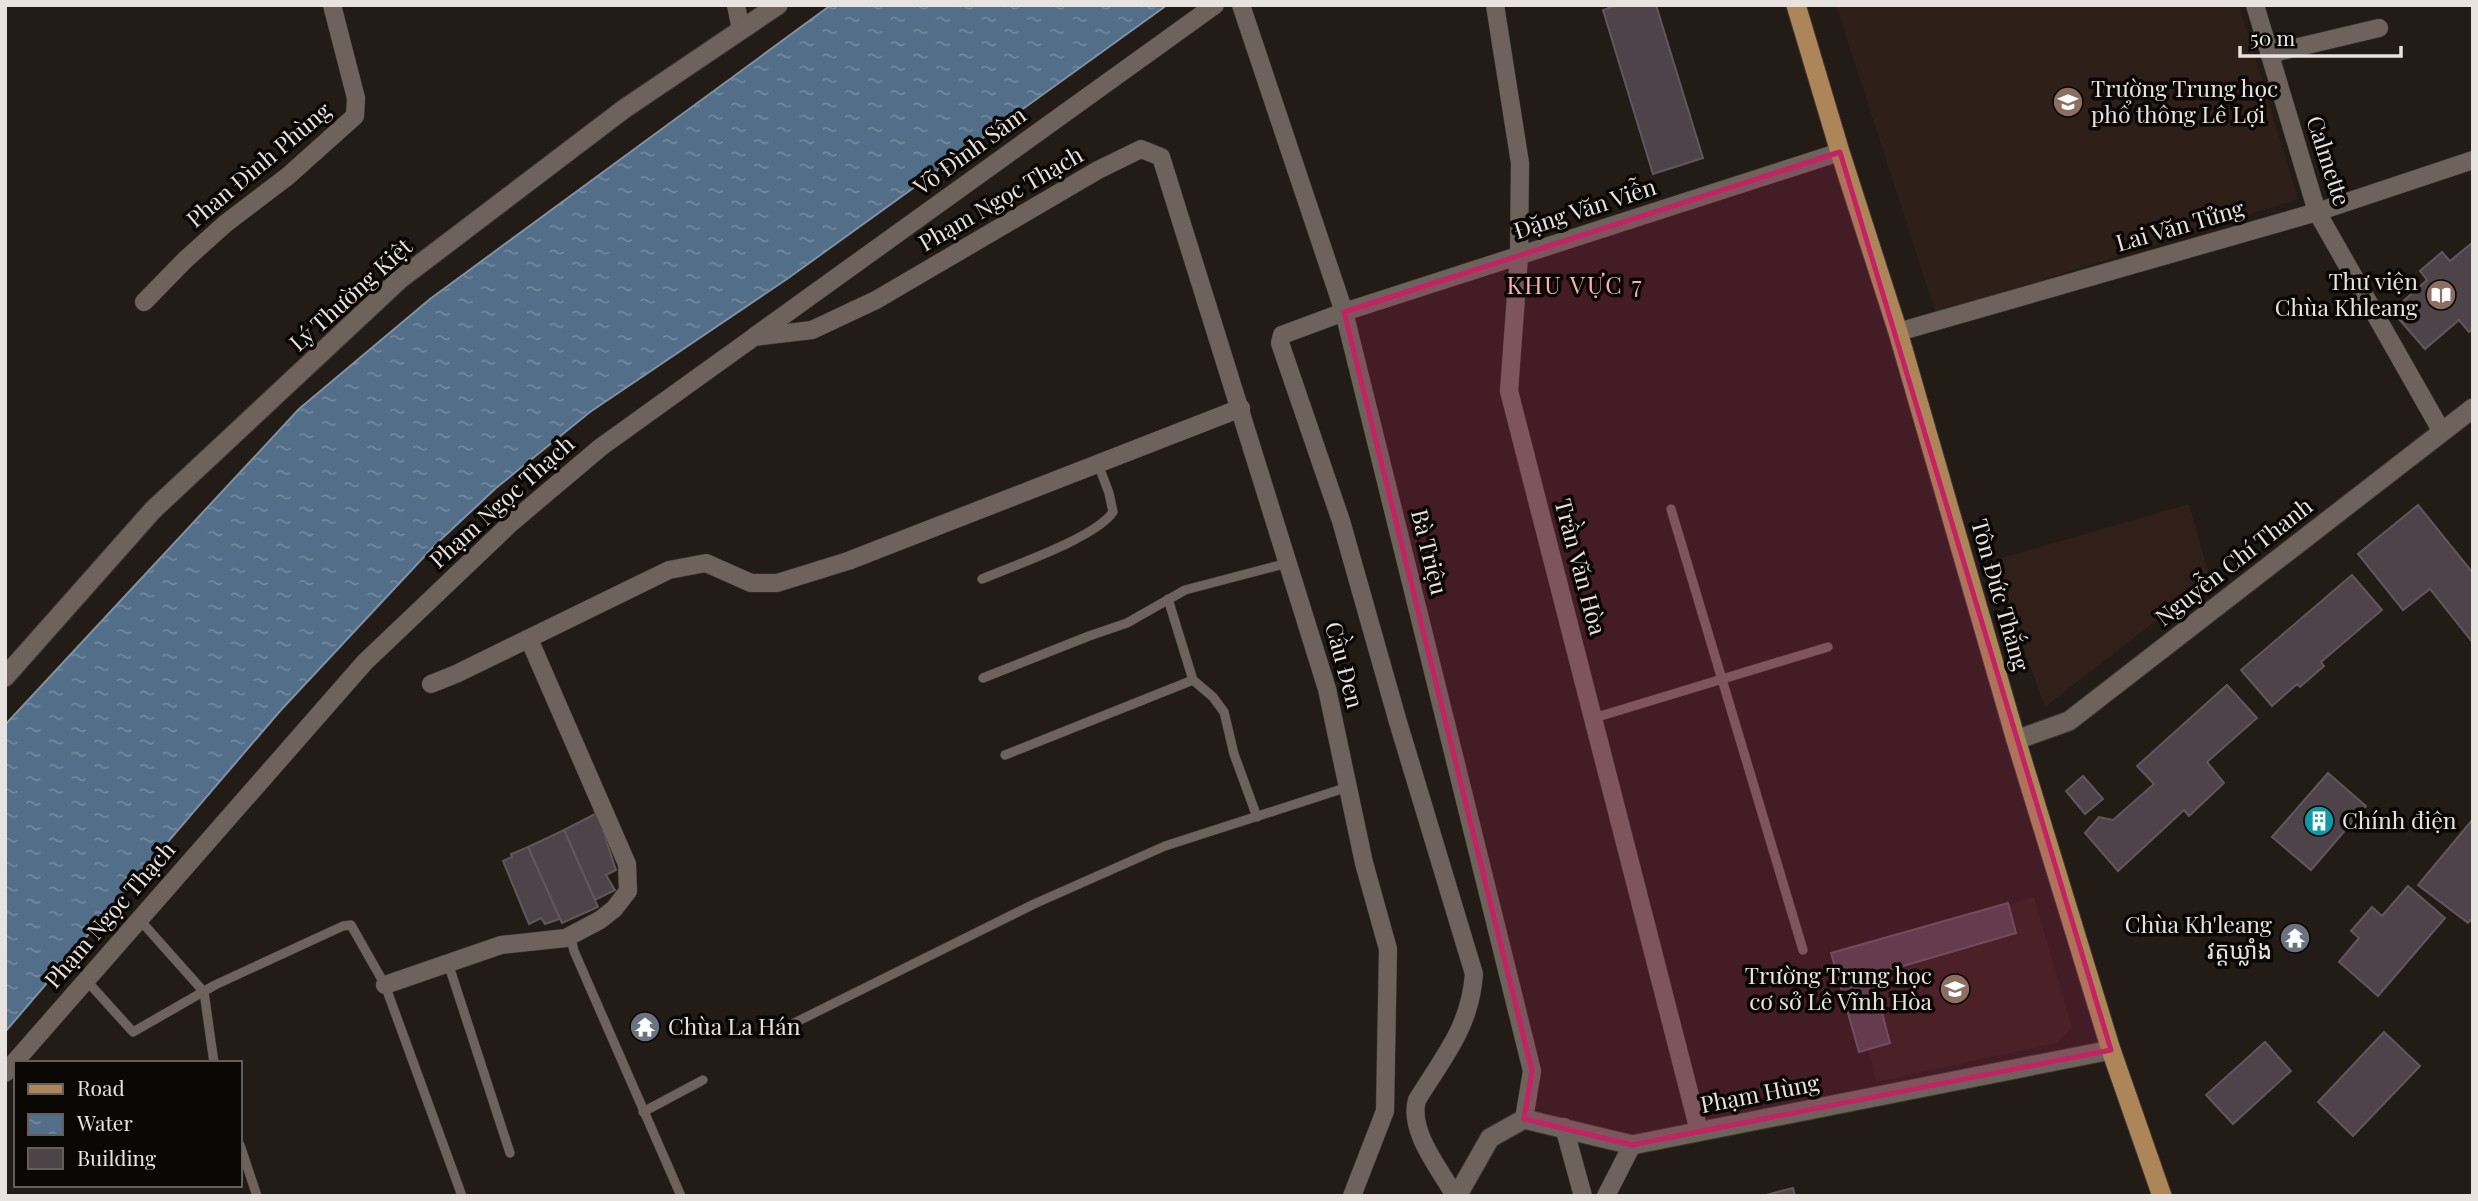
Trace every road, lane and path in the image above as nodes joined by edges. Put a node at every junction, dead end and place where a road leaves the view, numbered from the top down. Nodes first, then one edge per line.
1 (332, 5) edge
2 (736, 5) edge
3 (778, 5) edge
4 (1215, 5) edge
5 (1241, 5) edge
6 (1495, 5) edge
7 (1796, 5) edge
8 (2255, 5) edge
9 (2379, 28) dead end
10 (741, 30) junction
11 (2269, 54) junction
12 (1840, 152) junction
13 (1161, 157) joint
14 (2473, 160) edge
15 (2317, 212) junction
16 (1519, 256) junction
17 (144, 302) dead end
18 (1345, 312) junction
19 (1898, 332) junction
20 (754, 337) junction
21 (1241, 408) junction
22 (2473, 408) edge
23 (2442, 432) junction
24 (1098, 464) junction
25 (1671, 509) dead end
26 (1288, 562) junction
27 (982, 579) dead end
28 (1168, 599) junction
29 (529, 639) junction
30 (1828, 647) dead end
31 (5, 677) edge
32 (983, 678) dead end
33 (1723, 679) junction
34 (1192, 680) junction
35 (431, 684) dead end
36 (1594, 718) junction
37 (2016, 740) junction
38 (1005, 755) dead end
39 (1348, 788) junction
40 (1257, 817) junction
41 (139, 919) junction
42 (570, 935) junction
43 (1803, 950) dead end
44 (448, 963) junction
45 (86, 980) junction
46 (386, 985) junction
47 (204, 992) junction
48 (772, 1034) dead end
49 (2111, 1050) junction
50 (15, 1061) edge
51 (214, 1061) edge
52 (702, 1080) dead end
53 (643, 1112) junction
54 (1524, 1119) junction
55 (1564, 1127) junction
56 (1699, 1131) junction
57 (1632, 1145) junction
58 (242, 1151) edge
59 (510, 1153) dead end
60 (257, 1196) edge
61 (462, 1196) edge
62 (681, 1196) edge
63 (1352, 1196) edge
64 (1456, 1196) edge
65 (1583, 1196) edge
66 (1606, 1196) edge
67 (2162, 1196) edge

1 - 17 street, Phan Đình Phùng
2 - 10 street
3 - 10 main road, Lý Thường Kiệt
4 - 20 street, Võ Đình Sâm
5 - 18 street, Bà Triệu
6 - 16 street, Trần Văn Hòa
7 - 12 main road, Tôn Đức Thắng
8 - 11 street, Calmette
9 - 11 street
10 - 31 main road, Lý Thường Kiệt
11 - 15 street, Calmette
12 - 16 street, Đặng Văn Viễn
12 - 19 main road, Tôn Đức Thắng
13 - 20 street, Phạm Ngọc Thạch
13 - 21 street, Cầu Đen
14 - 15 street, Lai Văn Tửng
15 - 19 street, Lai Văn Tửng
15 - 23 street, Calmette
16 - 18 street, Đặng Văn Viễn
16 - 36 street, Trần Văn Hòa
18 - 54 street, Bà Triệu
18 - 64 street, Đặng Văn Viễn
19 - 37 main road, Tôn Đức Thắng
20 - 41 street, Phạm Ngọc Thạch
21 - 24 street
21 - 26 street, Cầu Đen
22 - 23 main road, Nguyễn Chí Thanh
23 - 37 main road, Nguyễn Chí Thanh
24 - 27 lane
24 - 29 street
25 - 33 lane
26 - 28 lane
26 - 39 street, Cầu Đen
28 - 32 lane
28 - 34 lane
29 - 35 street
29 - 42 street
30 - 33 lane
33 - 36 lane
33 - 43 lane
34 - 38 lane
34 - 40 lane
36 - 56 street, Trần Văn Hòa
37 - 49 main road, Tôn Đức Thắng
39 - 40 lane
39 - 63 street, Cầu Đen
40 - 48 lane
41 - 45 street, Phạm Ngọc Thạch
41 - 47 lane
42 - 44 street
42 - 53 lane
44 - 46 street
44 - 59 lane
45 - 47 lane
45 - 50 street, Phạm Ngọc Thạch
46 - 47 lane
46 - 61 lane
47 - 51 lane
49 - 56 main road, Phạm Hùng
49 - 67 main road, Tôn Đức Thắng
52 - 53 lane
53 - 62 lane
54 - 55 main road, Phạm Hùng
54 - 64 main road
55 - 57 main road, Phạm Hùng
55 - 65 street
56 - 57 main road, Phạm Hùng
57 - 66 street
58 - 60 lane

